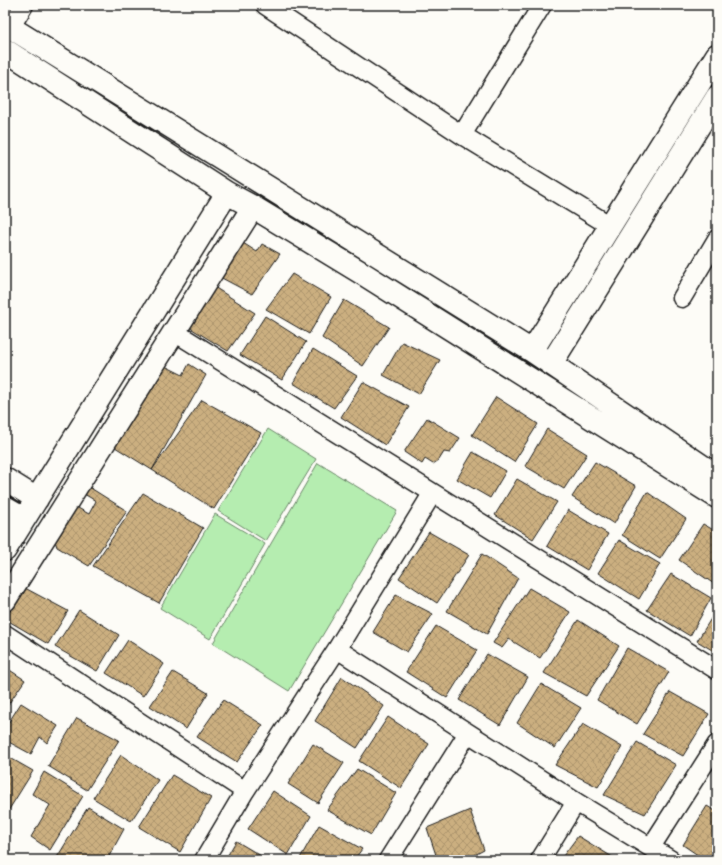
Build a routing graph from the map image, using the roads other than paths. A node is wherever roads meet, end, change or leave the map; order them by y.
1 (24, 5) edge
2 (265, 5) edge
3 (536, 7) edge
4 (8, 26) edge
5 (5, 50) edge
6 (717, 55) edge
7 (717, 97) edge
8 (462, 135) junction
9 (227, 193) junction
10 (253, 207) junction
11 (609, 225) junction
12 (717, 239) edge
13 (377, 256) junction
14 (365, 275) junction
15 (682, 298) dead end
16 (173, 331) junction
17 (532, 351) junction
18 (551, 364) junction
19 (5, 479) edge
20 (716, 489) edge
21 (432, 494) junction
22 (36, 499) junction
23 (5, 508) edge
24 (24, 519) junction
25 (5, 550) edge
26 (5, 600) edge
27 (5, 634) edge
28 (337, 649) junction
29 (717, 670) edge
30 (468, 733) junction
31 (717, 744) edge
32 (245, 791) junction
33 (576, 802) junction
34 (651, 847) junction
35 (204, 860) edge
36 (388, 860) edge
37 (540, 860) edge
38 (671, 860) edge

1 - 4 street
2 - 8 street
3 - 8 street
4 - 13 street
5 - 9 street
6 - 11 street
7 - 18 street
8 - 11 street
9 - 10 street
9 - 22 street
10 - 14 street
10 - 16 street
11 - 17 street
12 - 15 street
13 - 14 street
13 - 17 street
14 - 20 street
16 - 21 street
16 - 26 street
17 - 18 street
18 - 20 street
19 - 22 street
21 - 28 street
21 - 29 street
22 - 24 street
23 - 24 street
24 - 25 street
27 - 32 street
28 - 30 street
28 - 32 street
30 - 33 street
30 - 36 street
31 - 34 street
32 - 35 street
33 - 34 street
33 - 37 street
34 - 38 street

